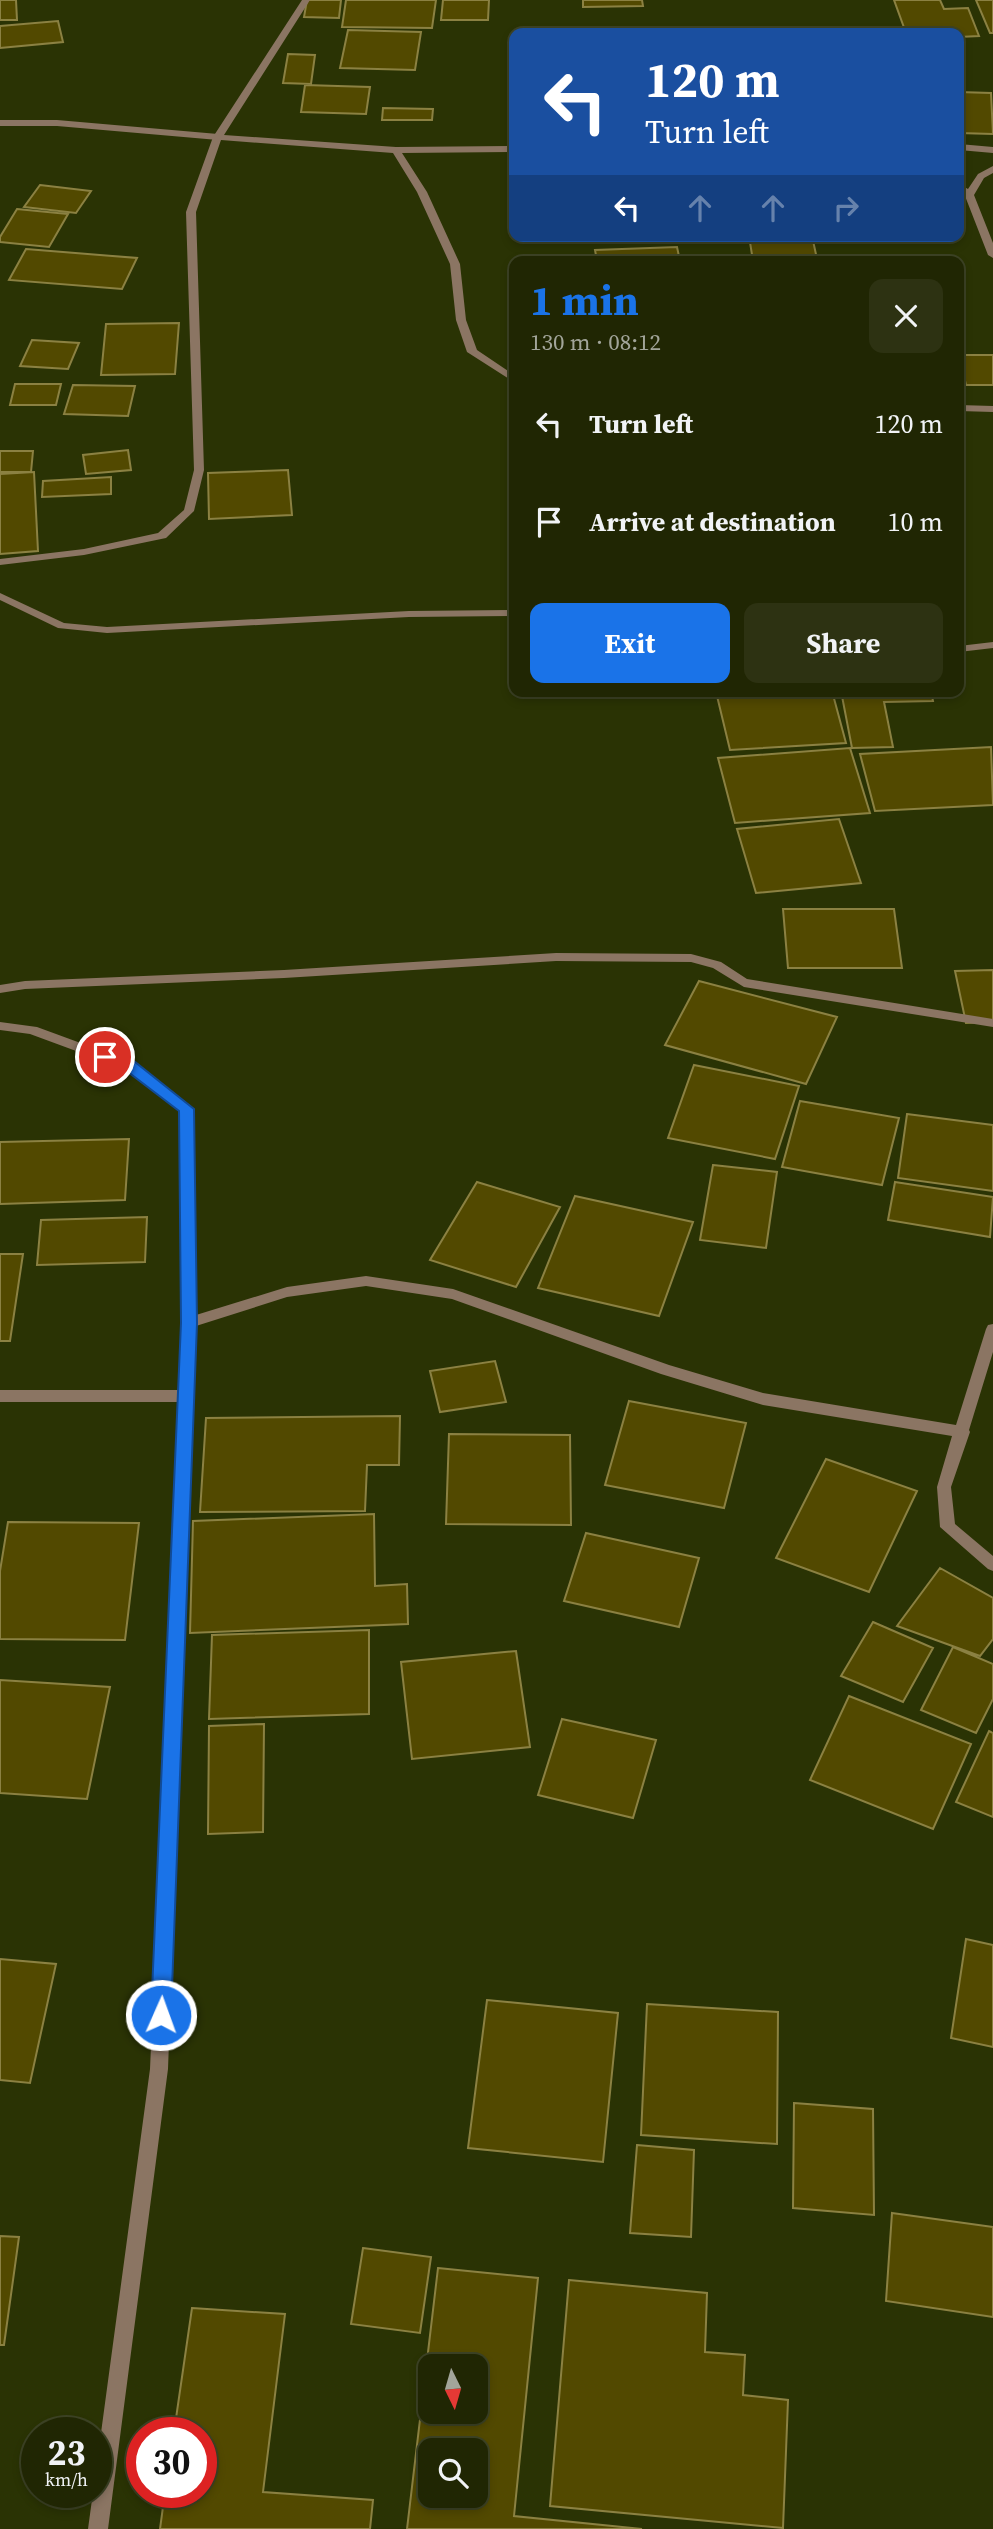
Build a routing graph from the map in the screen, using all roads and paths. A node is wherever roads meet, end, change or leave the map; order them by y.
1 (306, 0) edge
2 (0, 123) edge
3 (218, 137) junction
4 (964, 147) edge
5 (509, 149) edge
6 (396, 150) junction
7 (993, 150) edge
8 (993, 169) edge
9 (964, 191) edge
10 (969, 195) junction
11 (993, 255) edge
12 (509, 376) edge
13 (964, 408) edge
14 (993, 409) edge
15 (0, 562) edge
16 (0, 596) edge
17 (509, 613) edge
18 (993, 645) edge
19 (964, 648) edge
20 (0, 989) edge
21 (993, 1023) edge
22 (0, 1026) edge
23 (189, 1323) junction
24 (993, 1329) edge
25 (0, 1396) edge
26 (186, 1396) junction
27 (963, 1432) junction
28 (993, 1565) edge
29 (98, 2529) edge

1 - 3 street
2 - 3 street
3 - 6 street
3 - 15 street
4 - 7 street
5 - 6 street
6 - 12 street
8 - 10 street
9 - 10 street
10 - 11 street
13 - 14 street
16 - 17 street
18 - 19 street
20 - 21 street
22 - 23 street
23 - 26 street
23 - 27 street
24 - 27 street
25 - 26 street
26 - 29 street
27 - 28 street

